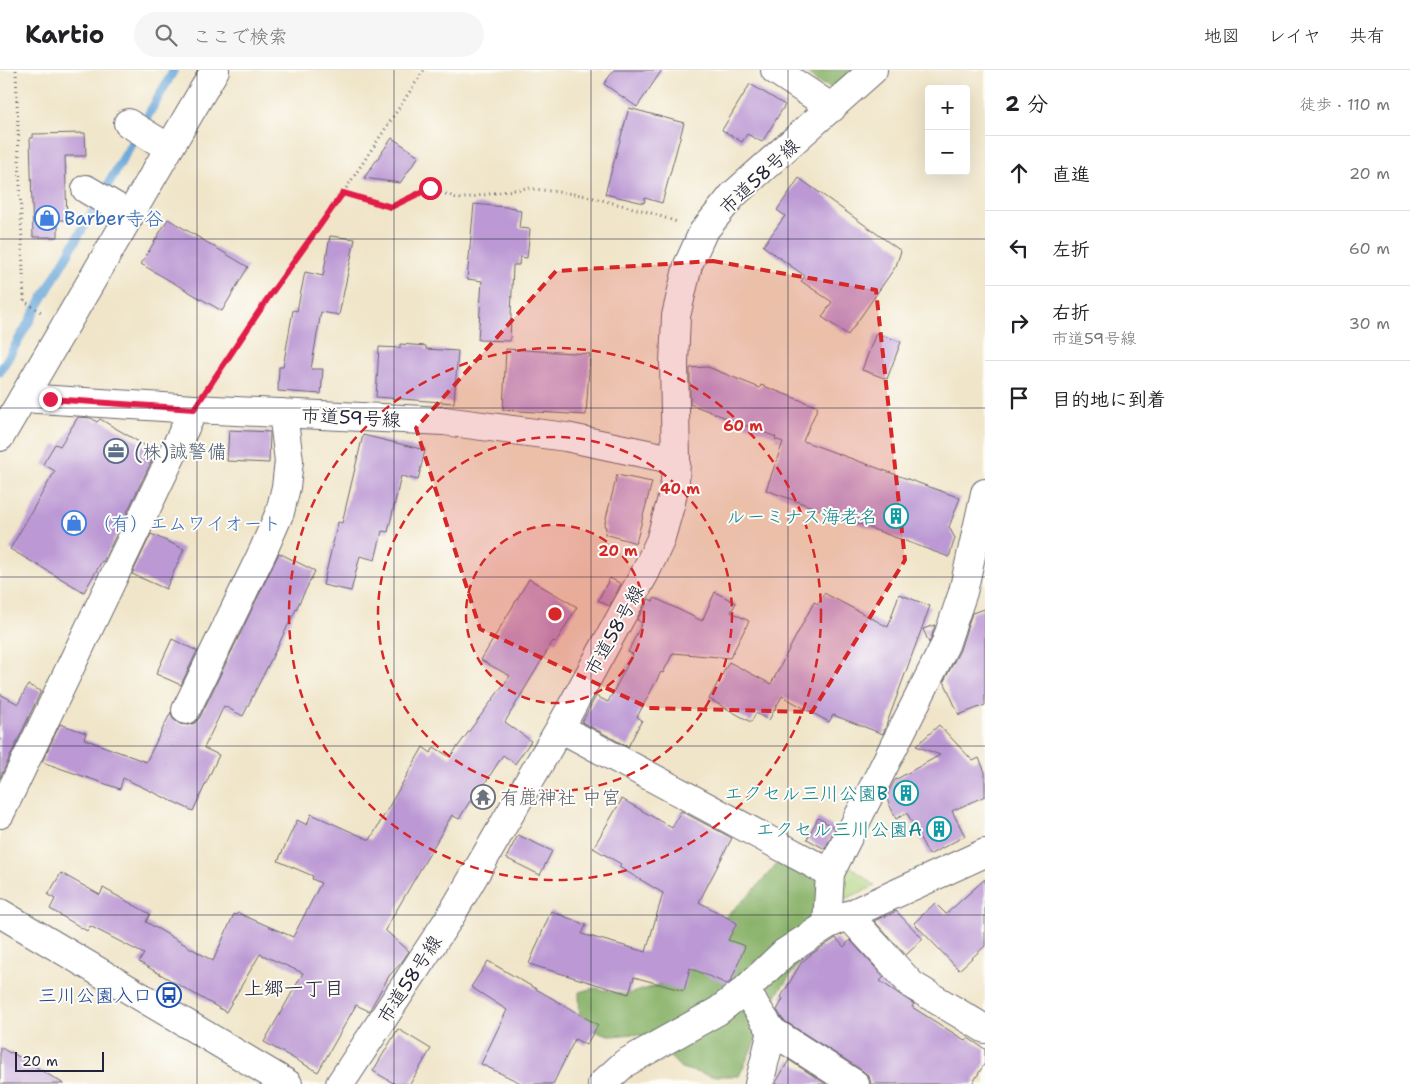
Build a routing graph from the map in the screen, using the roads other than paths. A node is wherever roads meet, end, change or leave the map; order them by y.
1 (215, 70) edge
2 (775, 70) edge
3 (873, 70) edge
4 (832, 108) junction
5 (23, 398) junction
6 (194, 409) junction
7 (283, 413) junction
8 (0, 437) edge
9 (676, 460) junction
10 (985, 493) edge
11 (186, 710) dead end
12 (560, 728) junction
13 (0, 814) edge
14 (985, 853) edge
15 (830, 873) junction
16 (0, 913) edge
17 (838, 920) junction
18 (745, 990) junction
19 (985, 1029) edge
20 (772, 1031) junction
21 (288, 1084) edge
22 (340, 1084) edge
23 (602, 1084) edge
24 (759, 1084) edge
25 (855, 1084) edge

1 - 5 street
2 - 4 street
3 - 4 street, 市道58号線
4 - 9 street, 市道58号線
5 - 6 street, 市道59号線
5 - 8 street
6 - 7 street, 市道59号線
6 - 13 street
7 - 9 street, 市道59号線
7 - 11 street
9 - 12 street, 市道58号線
10 - 15 street
12 - 15 street
12 - 22 street, 市道58号線
14 - 17 street
15 - 17 street
16 - 21 street
17 - 18 street
17 - 19 street
18 - 20 street
18 - 23 street
20 - 24 street
20 - 25 street

